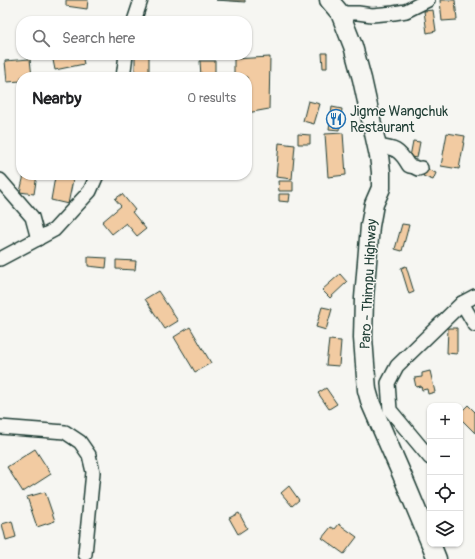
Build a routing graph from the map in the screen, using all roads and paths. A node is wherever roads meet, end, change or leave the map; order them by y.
1 (141, 0) edge
2 (428, 0) edge
3 (335, 7) edge
4 (136, 16) edge
5 (125, 60) edge
6 (124, 72) edge
7 (376, 146) junction
8 (421, 168) dead end
9 (0, 180) edge
10 (95, 180) edge
11 (38, 239) junction
12 (0, 259) edge
13 (475, 296) edge
14 (462, 304) junction
15 (475, 325) edge
16 (0, 427) edge
17 (427, 454) edge
18 (427, 532) edge
19 (433, 547) edge
20 (85, 554) dead end
21 (437, 559) edge

1 - 4 street
2 - 3 street
3 - 7 street, Paro - Thimpu Highway
5 - 6 street
7 - 8 street
7 - 18 street, Paro - Thimpu Highway
9 - 11 street
10 - 11 street
11 - 12 street
13 - 14 street
14 - 15 street
14 - 17 street
16 - 20 street
19 - 21 street, Paro - Thimpu Highway

